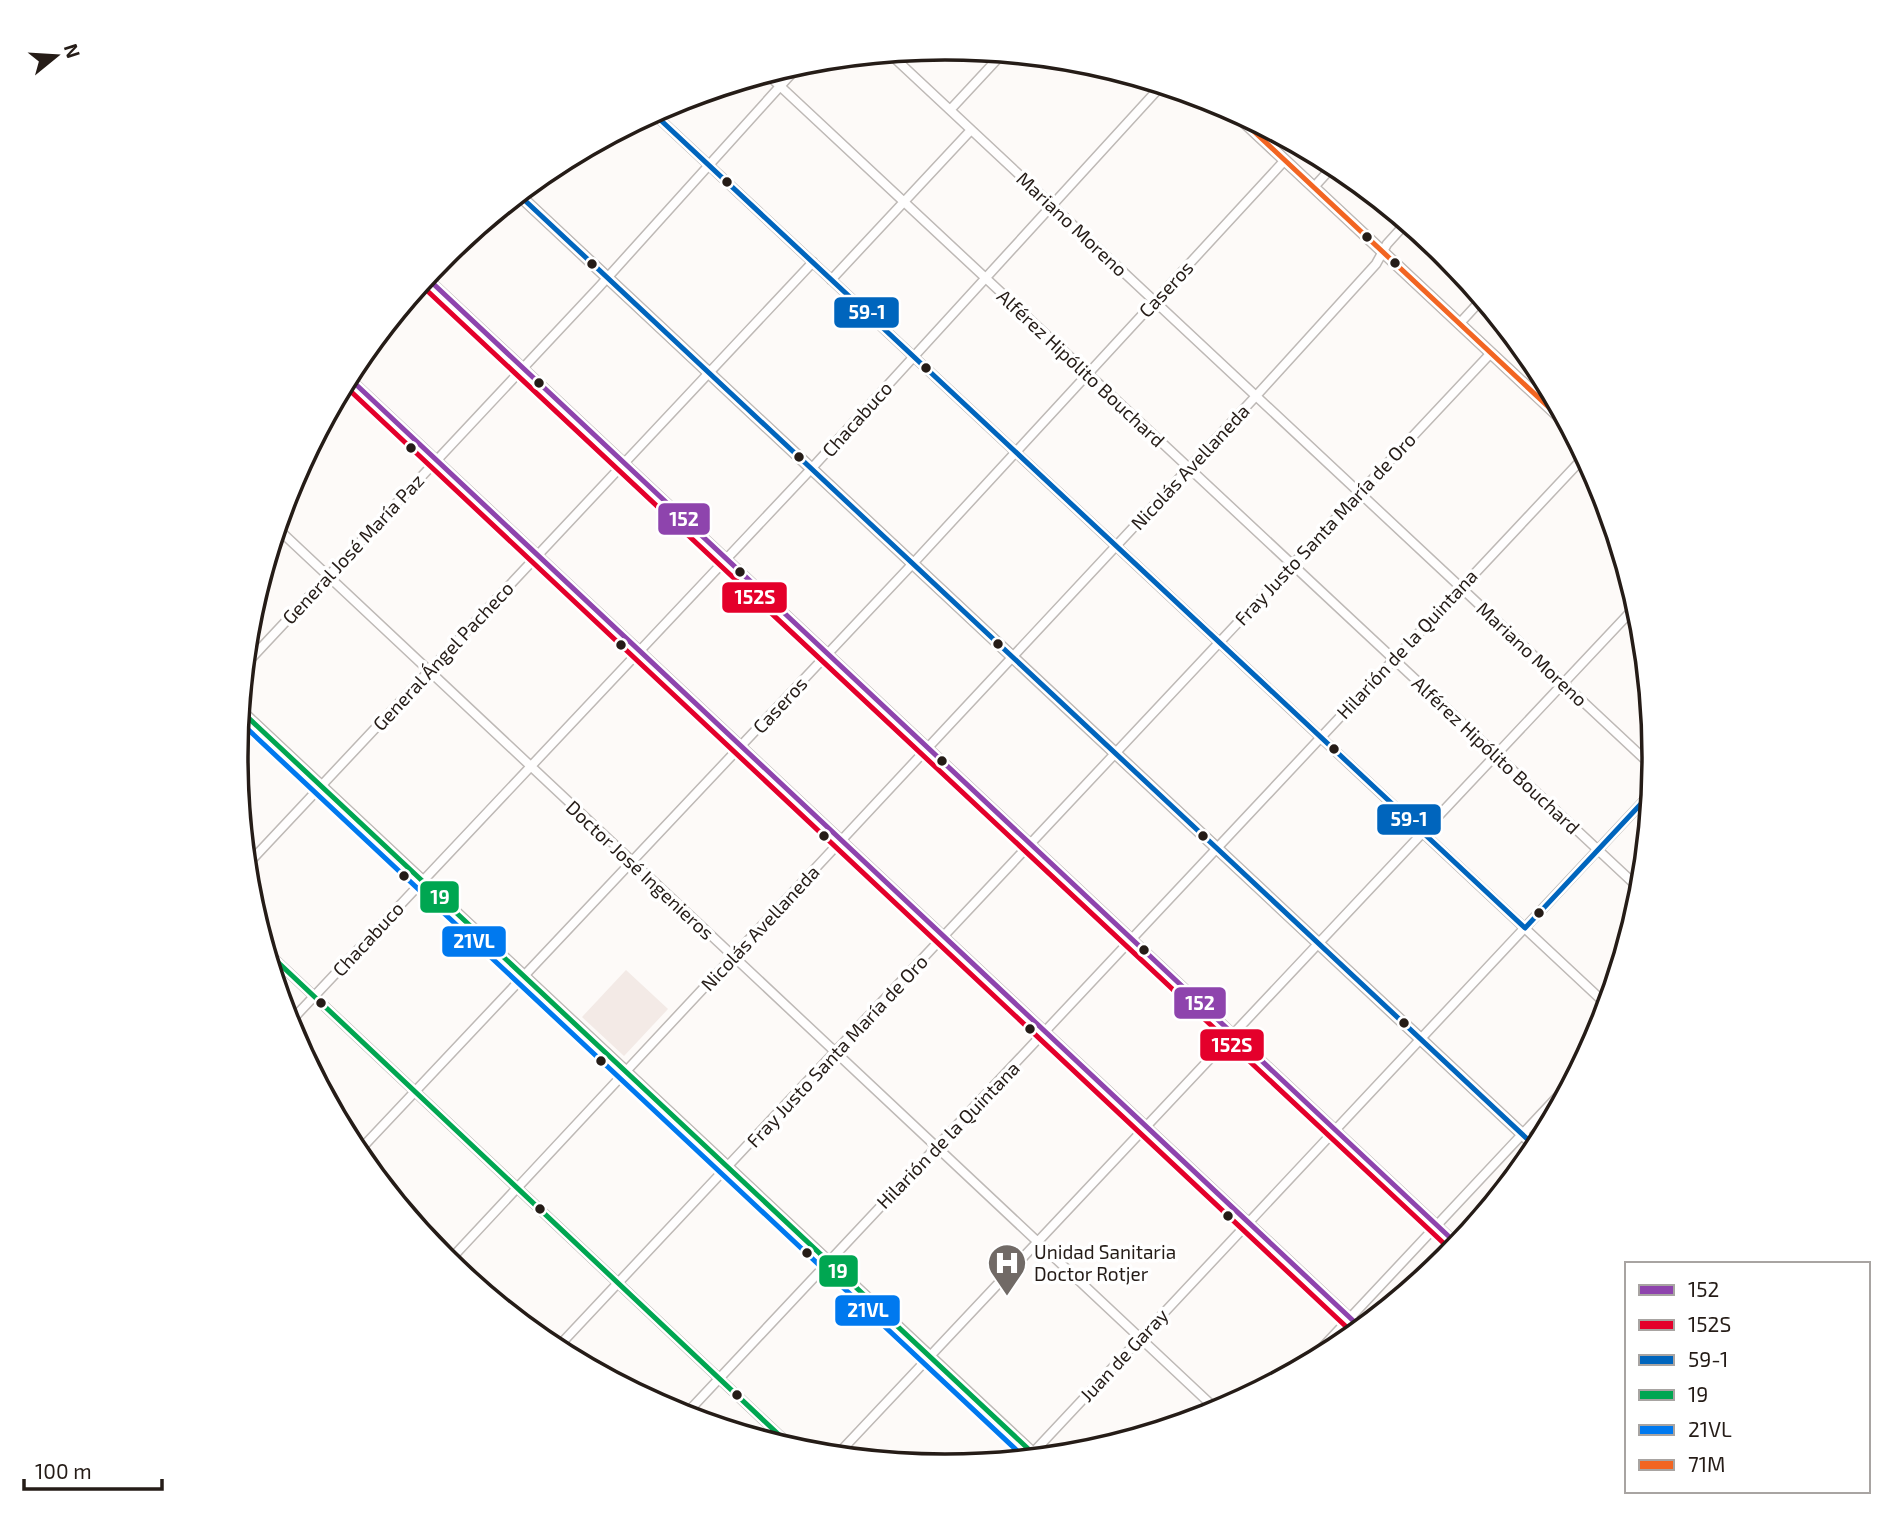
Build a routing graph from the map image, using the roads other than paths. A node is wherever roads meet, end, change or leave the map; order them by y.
1 (898, 61) edge
2 (995, 61) edge
3 (788, 78) edge
4 (774, 81) edge
5 (780, 86) junction
6 (1155, 92) edge
7 (950, 110) junction
8 (661, 121) edge
9 (971, 130) junction
10 (1266, 138) edge
11 (1285, 160) junction
12 (708, 164) junction
13 (1327, 173) edge
14 (1314, 187) junction
15 (525, 201) edge
16 (904, 202) junction
17 (1051, 204) junction
18 (1401, 229) edge
19 (1382, 252) junction
20 (813, 262) junction
21 (985, 277) junction
22 (607, 278) junction
23 (831, 279) junction
24 (433, 284) edge
25 (1155, 301) junction
26 (1477, 305) edge
27 (1460, 323) junction
28 (1491, 353) junction
29 (913, 356) junction
30 (523, 368) junction
31 (709, 373) junction
32 (1088, 374) junction
33 (356, 385) edge
34 (1256, 396) junction
35 (1549, 407) edge
36 (1016, 452) junction
37 (436, 461) junction
38 (624, 463) junction
39 (1578, 464) edge
40 (812, 468) junction
41 (1189, 468) junction
42 (1359, 493) junction
43 (284, 535) edge
44 (1117, 547) junction
45 (538, 556) junction
46 (726, 559) junction
47 (912, 563) junction
48 (1292, 564) junction
49 (328, 577) junction
50 (1460, 587) junction
51 (1628, 614) edge
52 (1219, 642) junction
53 (639, 651) junction
54 (256, 653) edge
55 (826, 656) junction
56 (1014, 659) junction
57 (1393, 659) junction
58 (428, 672) junction
59 (1563, 683) junction
60 (249, 718) edge
61 (1320, 736) junction
62 (741, 746) junction
63 (928, 747) junction
64 (1115, 755) junction
65 (1496, 755) junction
66 (1643, 758) edge
67 (529, 767) junction
68 (322, 786) junction
69 (1642, 803) edge
70 (1423, 832) junction
71 (842, 842) junction
72 (1029, 843) junction
73 (1216, 848) junction
74 (1597, 850) junction
75 (255, 857) edge
76 (632, 862) junction
77 (423, 880) junction
78 (1632, 882) edge
79 (1525, 928) junction
80 (945, 937) junction
81 (1129, 940) junction
82 (1317, 944) junction
83 (733, 957) junction
84 (280, 964) edge
85 (525, 976) junction
86 (314, 997) junction
87 (1600, 998) edge
88 (297, 1014) edge
89 (1045, 1033) junction
90 (1232, 1034) junction
91 (1420, 1039) junction
92 (835, 1054) junction
93 (626, 1071) junction
94 (414, 1091) junction
95 (1552, 1102) edge
96 (1144, 1128) junction
97 (1335, 1130) junction
98 (1522, 1133) junction
99 (1529, 1140) edge
100 (365, 1144) edge
101 (936, 1147) junction
102 (728, 1167) junction
103 (516, 1189) junction
104 (1248, 1222) junction
105 (1438, 1226) junction
106 (1450, 1238) edge
107 (1036, 1243) junction
108 (456, 1254) edge
109 (829, 1261) junction
110 (618, 1283) junction
111 (1350, 1318) junction
112 (1354, 1322) edge
113 (1140, 1338) junction
114 (1331, 1338) edge
115 (564, 1341) edge
116 (930, 1356) junction
117 (720, 1378) junction
118 (1209, 1402) edge
119 (693, 1406) edge
120 (778, 1434) edge
121 (844, 1447) edge
122 (1040, 1449) edge
123 (1027, 1450) edge

1 - 7 street, Mariano Moreno
2 - 7 street
3 - 5 street, General José María Paz
4 - 5 street, Alférez Hipólito Bouchard
5 - 12 street, General José María Paz
5 - 16 street, Alférez Hipólito Bouchard
6 - 17 street, Chacabuco
7 - 9 street, Mariano Moreno
8 - 12 street
9 - 16 street
9 - 17 street, Mariano Moreno
10 - 11 street
11 - 14 street
11 - 25 street, Caseros
12 - 20 street
12 - 22 street, General José María Paz
13 - 14 street
14 - 19 street
15 - 22 street
16 - 21 street, Alférez Hipólito Bouchard
16 - 23 street
17 - 21 street, Chacabuco
17 - 25 street, Mariano Moreno
18 - 19 street, Nicolás Avellaneda
19 - 27 street
19 - 34 street, Nicolás Avellaneda
20 - 23 street
20 - 31 street, General Ángel Pacheco
21 - 29 street, Chacabuco
21 - 32 street, Alférez Hipólito Bouchard
22 - 30 street, General José María Paz
22 - 31 street
23 - 29 street
24 - 30 street
25 - 32 street, Caseros
25 - 34 street, Mariano Moreno
26 - 27 street
27 - 28 street
28 - 35 street
28 - 42 street, Fray Justo Santa María de Oro
29 - 36 street
29 - 40 street, Chacabuco
30 - 37 street, General José María Paz
30 - 38 street
31 - 38 street, General Ángel Pacheco
31 - 40 street
32 - 36 street, Caseros
32 - 41 street, Alférez Hipólito Bouchard
33 - 37 street
34 - 41 street, Nicolás Avellaneda
34 - 42 street, Mariano Moreno
36 - 44 street
36 - 47 street, Caseros
37 - 45 street
37 - 49 street, General José María Paz
38 - 45 street, General Ángel Pacheco
38 - 46 street
39 - 50 street, Hilarión de la Quintana
40 - 46 street, Chacabuco
40 - 47 street
41 - 44 street, Nicolás Avellaneda
41 - 48 street, Alférez Hipólito Bouchard
42 - 48 street, Fray Justo Santa María de Oro
42 - 50 street, Mariano Moreno
43 - 49 street, Doctor José Ingenieros
44 - 52 street
44 - 56 street, Nicolás Avellaneda
45 - 53 street
45 - 58 street, General Ángel Pacheco
46 - 53 street, Chacabuco
46 - 55 street
47 - 55 street, Caseros
47 - 56 street
48 - 52 street, Fray Justo Santa María de Oro
48 - 57 street, Alférez Hipólito Bouchard
49 - 54 street, General José María Paz
49 - 58 street, Doctor José Ingenieros
50 - 57 street, Hilarión de la Quintana
50 - 59 street, Mariano Moreno
51 - 59 street
52 - 61 street
52 - 64 street, Fray Justo Santa María de Oro
53 - 62 street
53 - 67 street, Chacabuco
55 - 62 street, Caseros
55 - 63 street
56 - 63 street, Nicolás Avellaneda
56 - 64 street
57 - 61 street, Hilarión de la Quintana
57 - 65 street, Alférez Hipólito Bouchard
58 - 67 street, Doctor José Ingenieros
58 - 68 street, General Ángel Pacheco
59 - 65 street
59 - 66 street, Mariano Moreno
60 - 68 street
61 - 70 street
61 - 73 street, Hilarión de la Quintana
62 - 71 street
62 - 76 street, Caseros
63 - 71 street, Nicolás Avellaneda
63 - 72 street
64 - 72 street, Fray Justo Santa María de Oro
64 - 73 street
65 - 70 street
65 - 74 street, Alférez Hipólito Bouchard
67 - 76 street, Doctor José Ingenieros
67 - 77 street, Chacabuco
68 - 75 street, General Ángel Pacheco
68 - 77 street
69 - 74 street, Juan de Garay
70 - 79 street
70 - 82 street
71 - 80 street
71 - 83 street, Nicolás Avellaneda
72 - 80 street, Fray Justo Santa María de Oro
72 - 81 street
73 - 81 street, Hilarión de la Quintana
73 - 82 street
74 - 78 street, Alférez Hipólito Bouchard
74 - 79 street, Juan de Garay
76 - 83 street, Doctor José Ingenieros
76 - 85 street, Caseros
77 - 85 street
77 - 86 street, Chacabuco
79 - 87 street
79 - 91 street, Juan de Garay
80 - 89 street
80 - 92 street, Fray Justo Santa María de Oro
81 - 89 street, Hilarión de la Quintana
81 - 90 street
82 - 90 street
82 - 91 street
83 - 92 street, Doctor José Ingenieros
83 - 93 street, Nicolás Avellaneda
84 - 86 street
85 - 93 street
85 - 94 street, Caseros
86 - 88 street, Chacabuco
86 - 94 street
89 - 96 street
89 - 101 street, Hilarión de la Quintana
90 - 96 street
90 - 97 street
91 - 97 street, Juan de Garay
91 - 98 street
92 - 101 street, Doctor José Ingenieros
92 - 102 street, Fray Justo Santa María de Oro
93 - 102 street
93 - 103 street, Nicolás Avellaneda
94 - 100 street, Caseros
94 - 103 street
95 - 98 street
96 - 104 street
96 - 107 street
97 - 104 street, Juan de Garay
97 - 105 street
98 - 99 street
98 - 105 street
101 - 107 street, Doctor José Ingenieros
101 - 109 street, Hilarión de la Quintana
102 - 109 street
102 - 110 street, Fray Justo Santa María de Oro
103 - 108 street, Nicolás Avellaneda
103 - 110 street
104 - 111 street
104 - 113 street, Juan de Garay
105 - 106 street
105 - 111 street
107 - 113 street, Doctor José Ingenieros
107 - 116 street
109 - 116 street
109 - 117 street, Hilarión de la Quintana
110 - 115 street, Fray Justo Santa María de Oro
110 - 117 street
111 - 112 street
111 - 114 street
113 - 118 street, Doctor José Ingenieros
113 - 122 street, Juan de Garay
116 - 121 street
116 - 123 street
117 - 119 street, Hilarión de la Quintana
117 - 120 street

